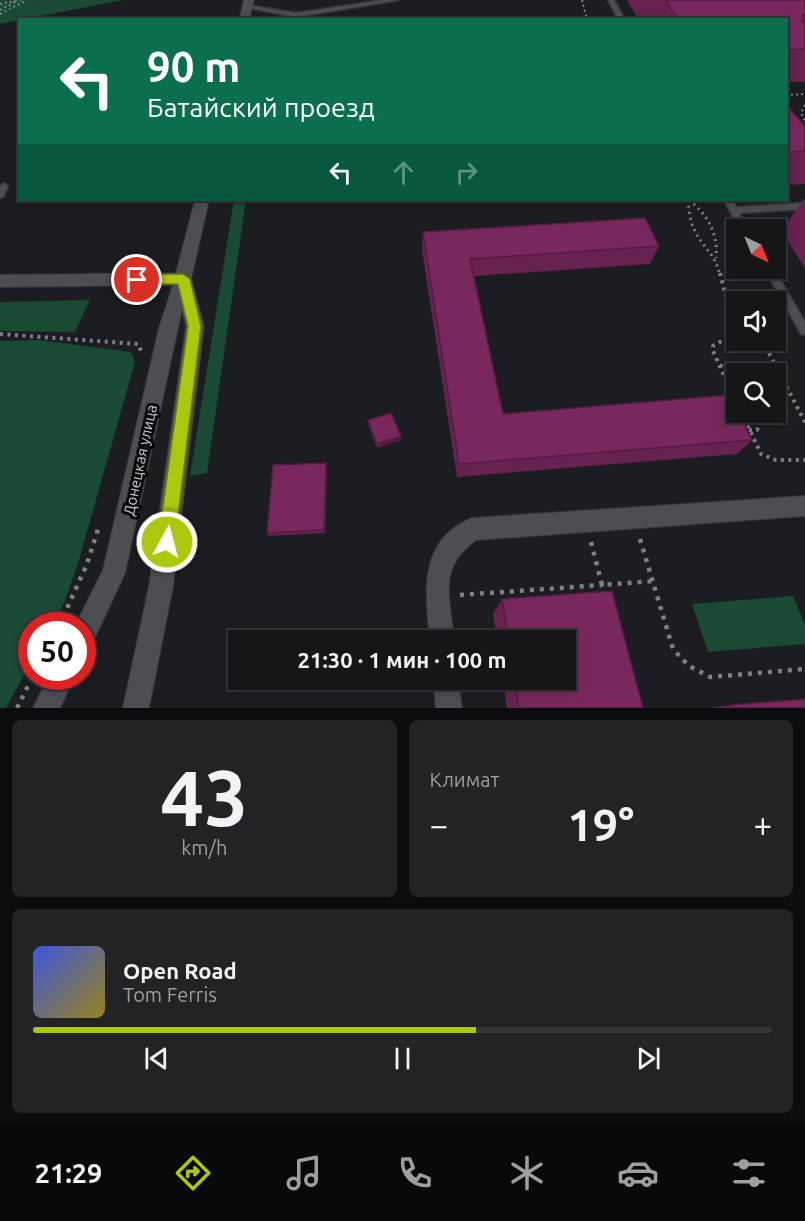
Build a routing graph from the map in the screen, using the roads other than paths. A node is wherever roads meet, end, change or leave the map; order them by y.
1 (396, 0) edge
2 (611, 0) edge
3 (248, 3) edge
4 (244, 18) edge
5 (621, 18) edge
6 (202, 201) edge
7 (729, 201) edge
8 (805, 206) edge
9 (734, 210) junction
10 (739, 219) edge
11 (183, 279) junction
12 (774, 279) edge
13 (0, 281) edge
14 (805, 331) edge
15 (805, 507) edge
16 (94, 612) edge
17 (441, 630) edge
18 (56, 690) edge
19 (447, 690) edge
20 (46, 708) edge
21 (136, 708) edge
22 (449, 708) edge

1 - 3 lane
2 - 5 lane
3 - 4 main road
6 - 11 main road, Донецкая улица
7 - 9 lane
8 - 9 lane
9 - 10 lane
11 - 13 main road
11 - 16 main road, Донецкая улица
11 - 21 main road, Донецкая улица
12 - 14 lane
15 - 17 main road
18 - 20 main road
19 - 22 main road

